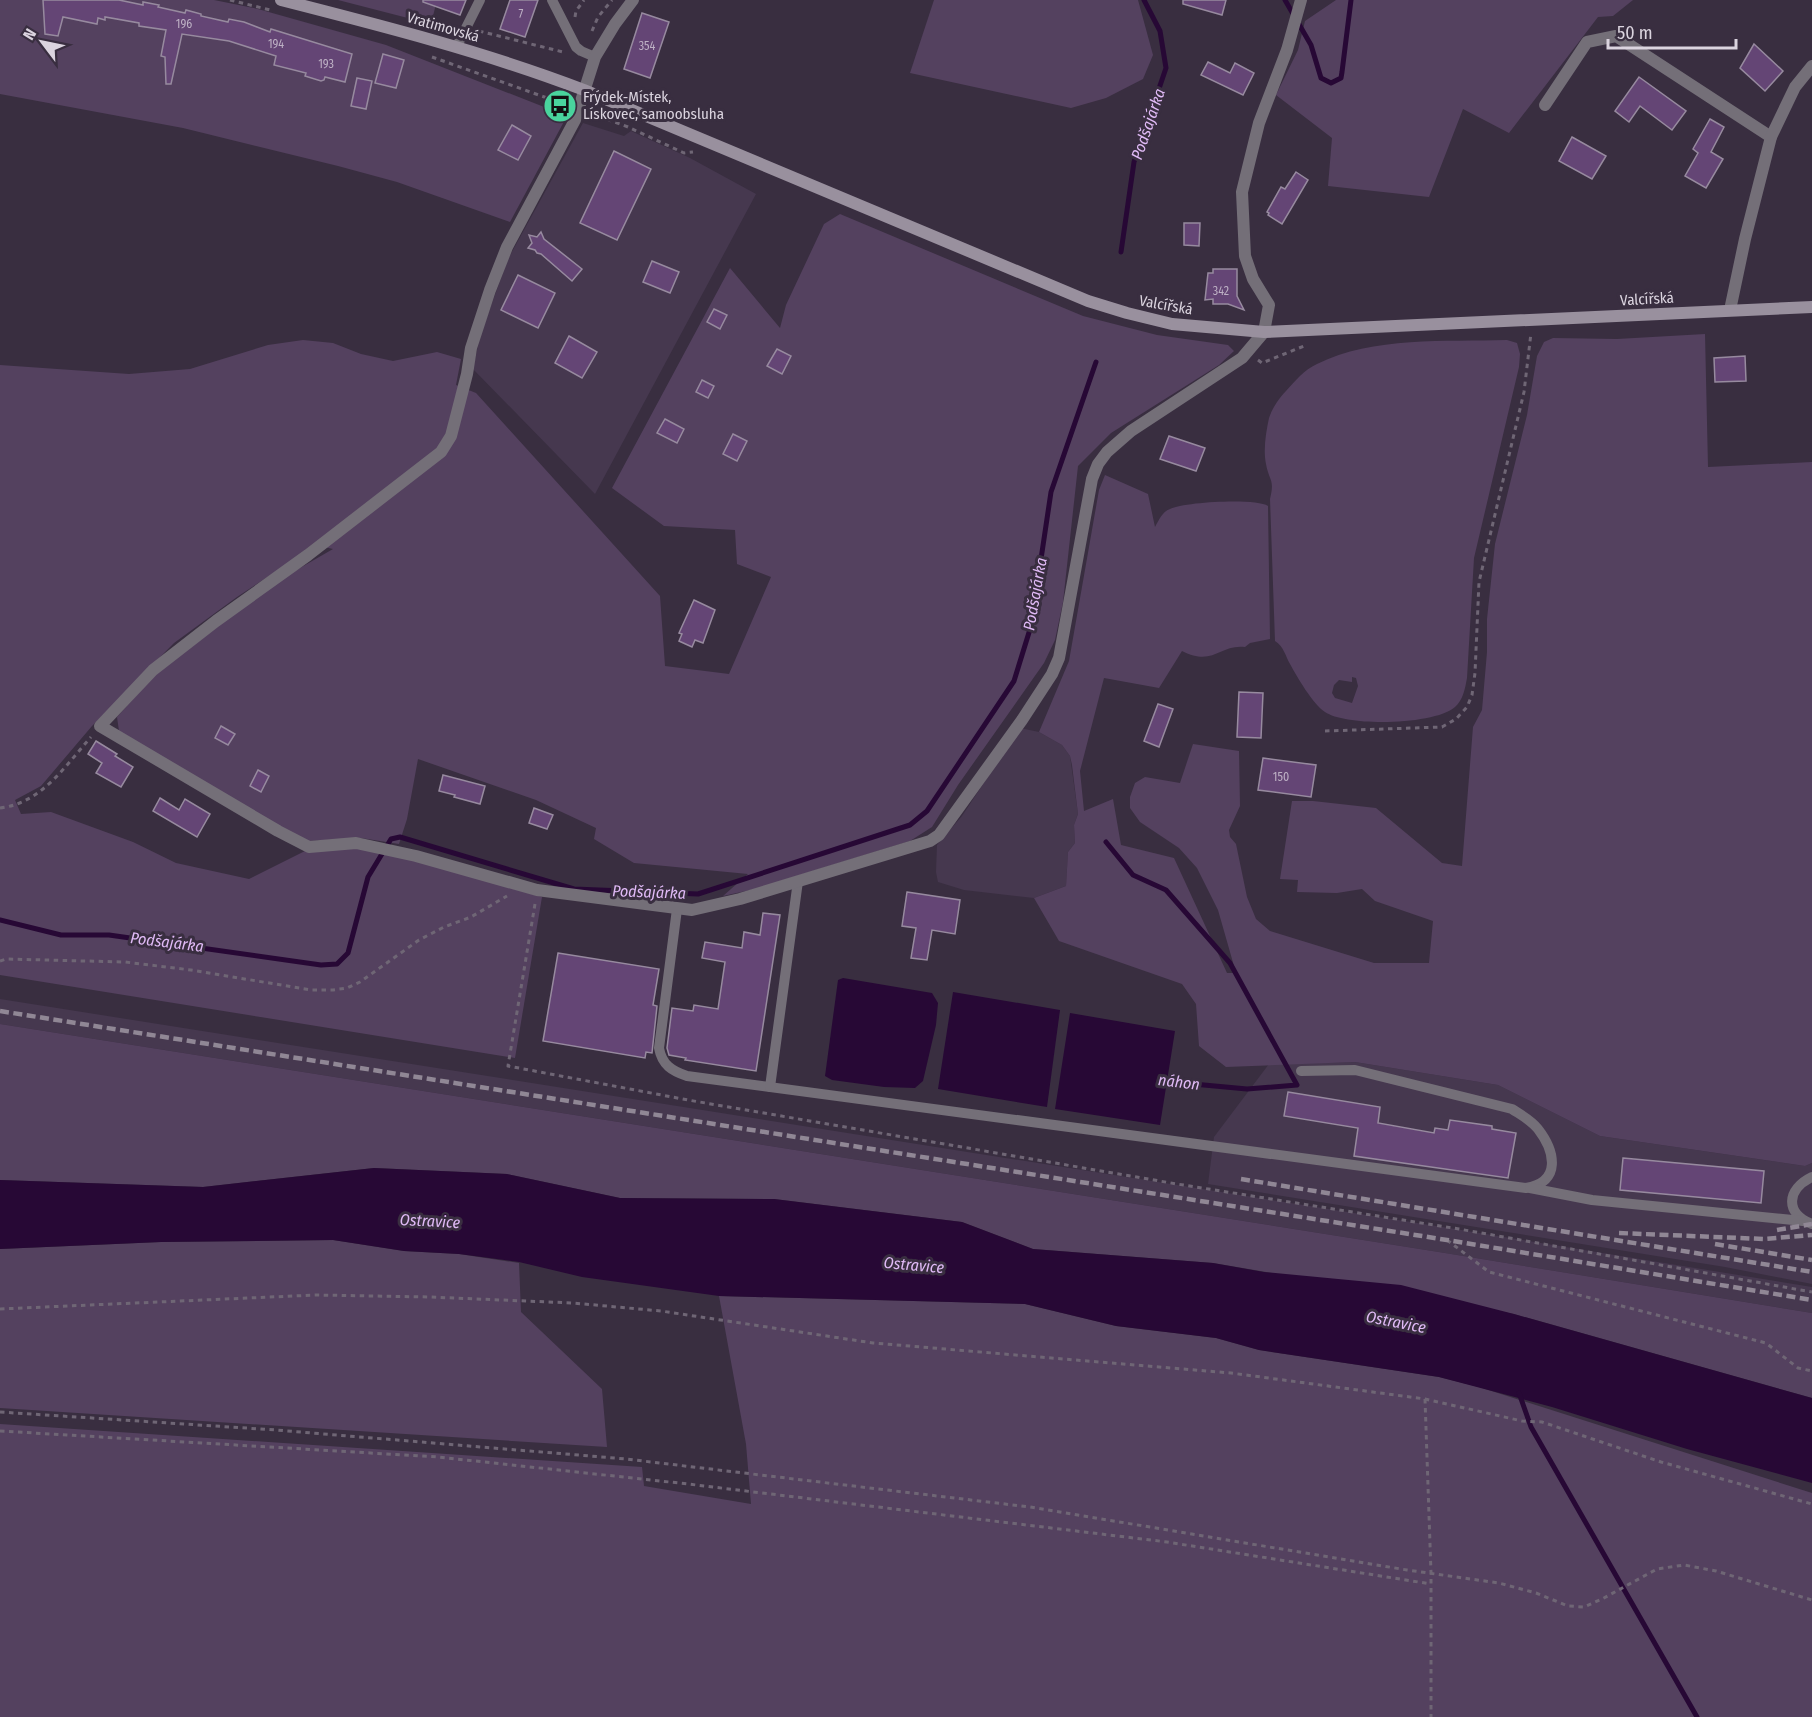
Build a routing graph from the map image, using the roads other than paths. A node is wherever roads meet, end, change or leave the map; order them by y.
1 (281, 0) edge
2 (480, 0) edge
3 (552, 0) edge
4 (633, 0) edge
5 (1301, 4) edge
6 (457, 46) junction
7 (596, 57) junction
8 (1812, 66) edge
9 (560, 81) joint
10 (584, 90) junction
11 (1545, 105) dead end
12 (1771, 137) junction
13 (1812, 308) edge
14 (1730, 310) junction
15 (1264, 333) junction
16 (798, 881) junction
17 (677, 909) junction
18 (1301, 1071) dead end
19 (770, 1087) junction
20 (1812, 1177) edge
21 (1526, 1188) junction
22 (1808, 1223) edge

1 - 6 main road, Vratimovská
2 - 6 lane
3 - 7 lane
4 - 7 street
5 - 15 street
6 - 9 main road, Vratimovská
7 - 10 street
8 - 12 street
9 - 10 main road, Valcířská
10 - 15 main road, Valcířská
10 - 17 street
11 - 12 street
12 - 14 street
13 - 14 main road, Valcířská
14 - 15 main road, Valcířská
15 - 16 street
16 - 17 street
16 - 19 lane
17 - 19 lane
18 - 21 lane
19 - 21 lane
20 - 22 lane
21 - 22 lane

